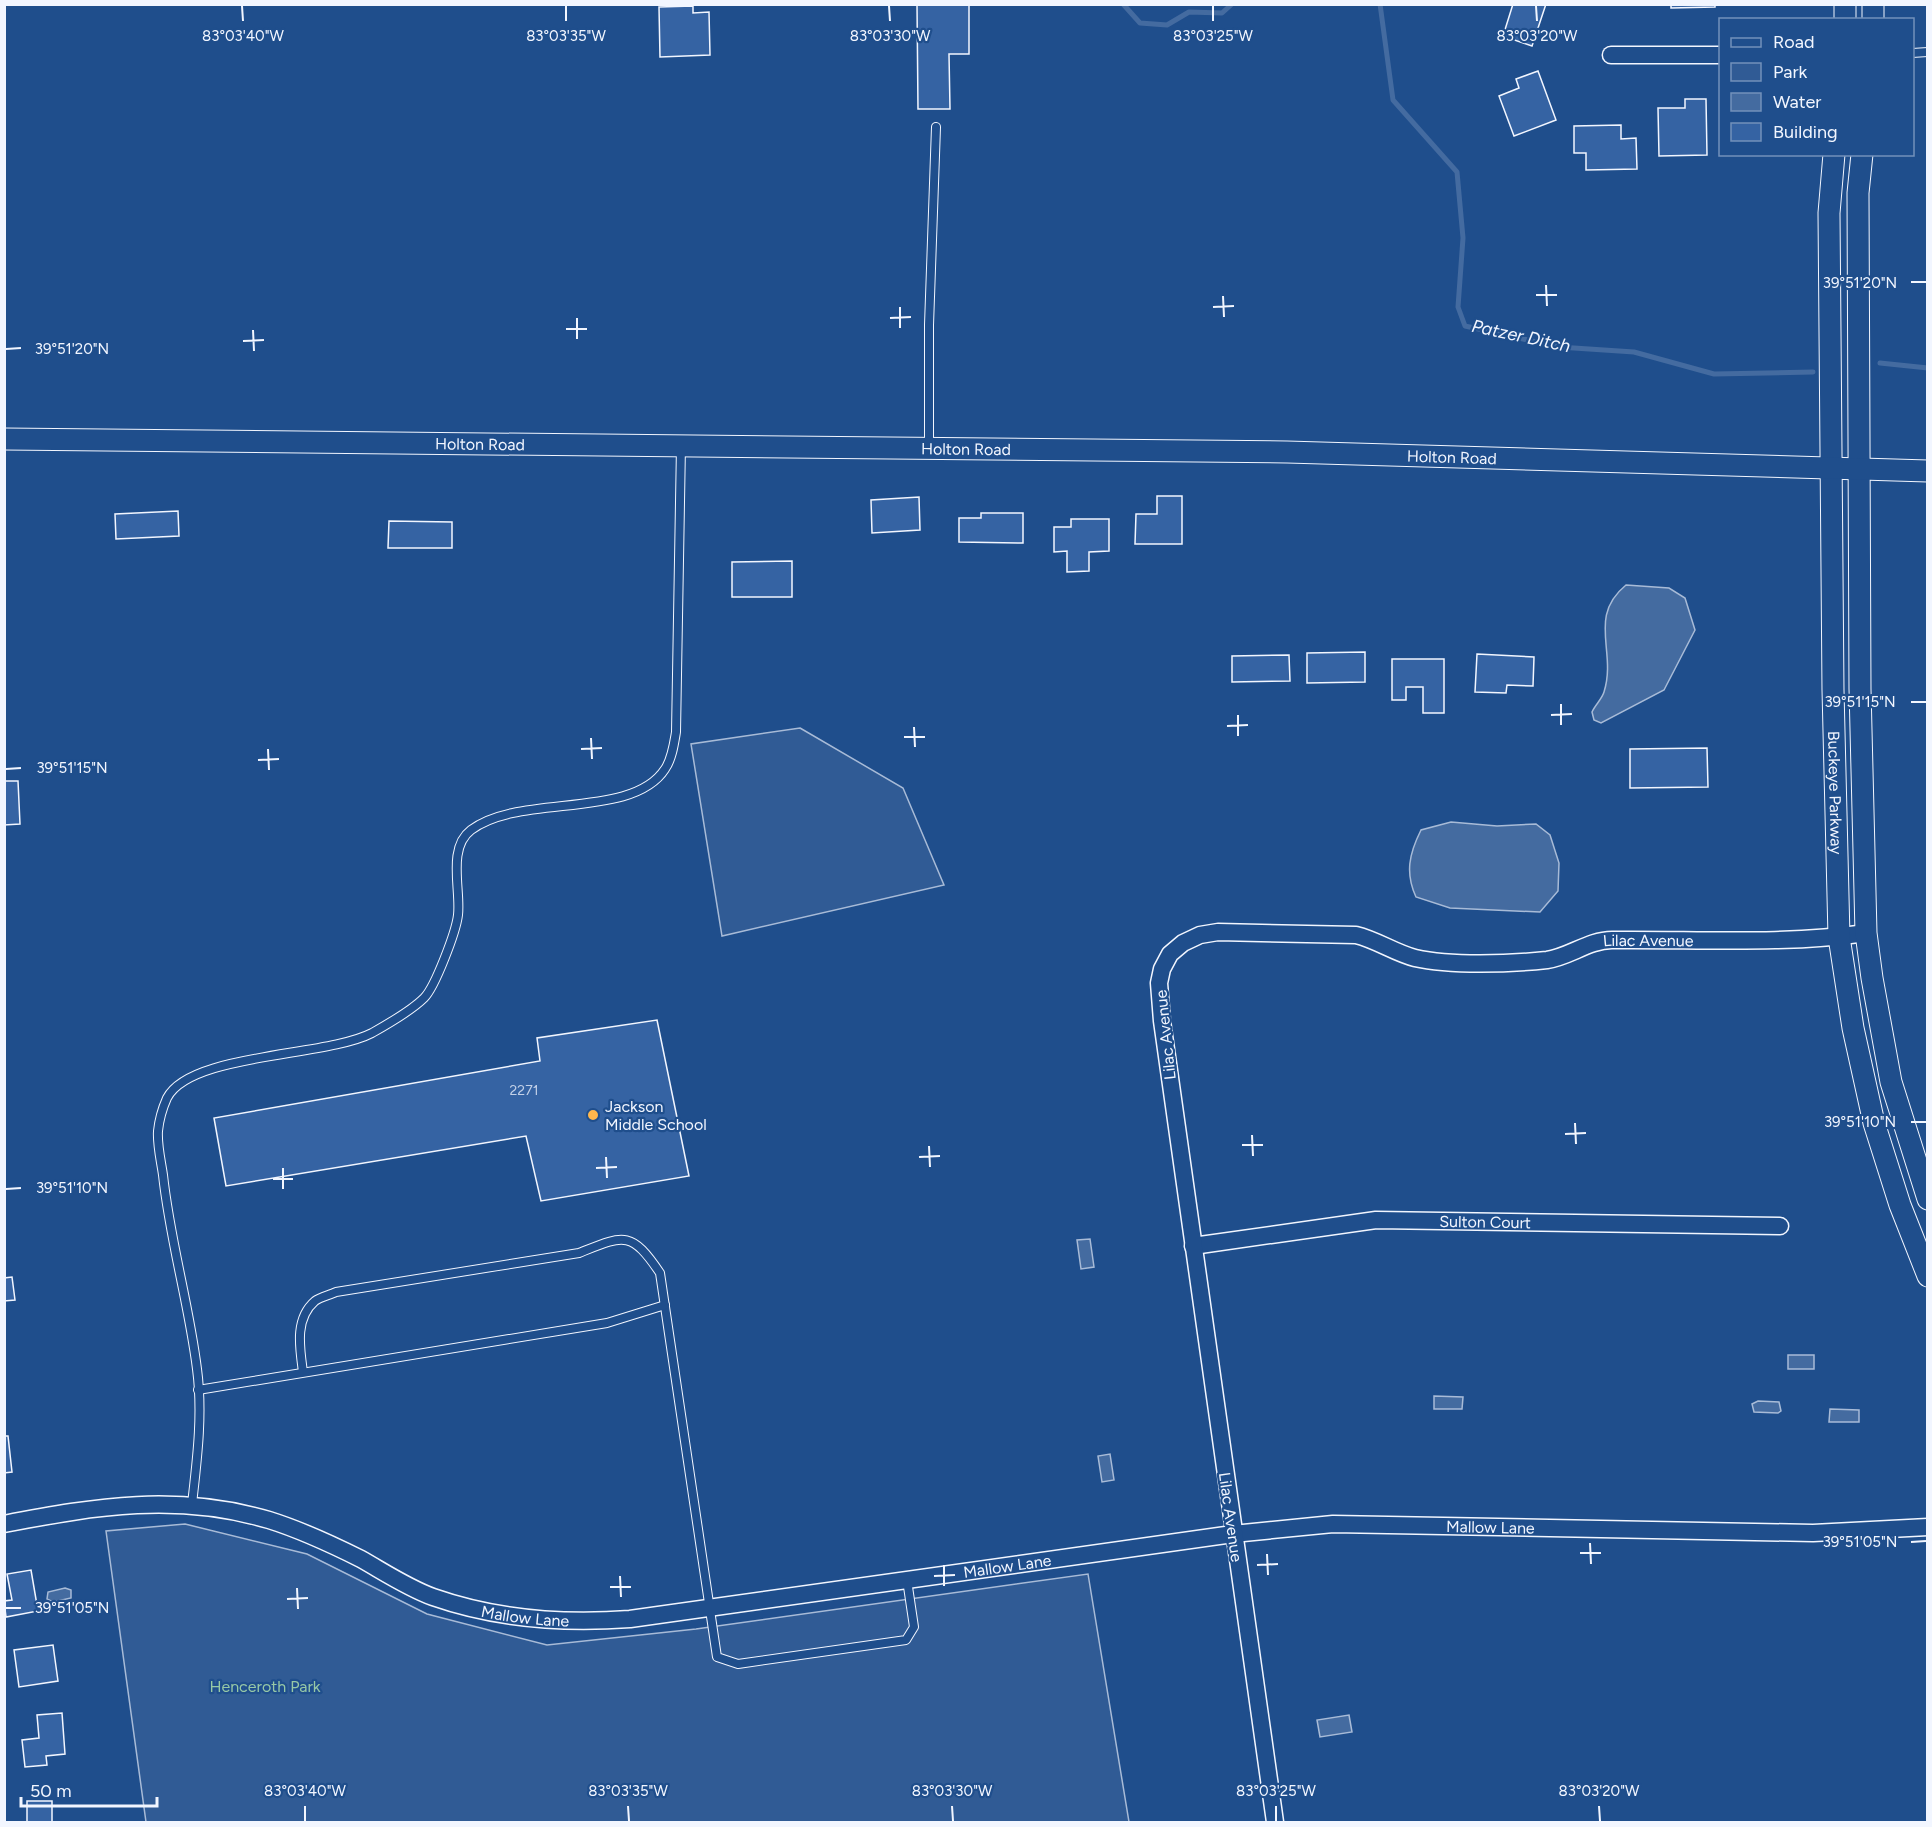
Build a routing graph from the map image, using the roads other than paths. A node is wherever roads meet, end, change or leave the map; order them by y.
1 (1719, 54) edge
2 (1611, 56) dead end
3 (936, 127) dead end
4 (1834, 156) edge
5 (1862, 156) edge
6 (4, 439) edge
7 (681, 445) junction
8 (929, 448) junction
9 (1831, 468) junction
10 (1860, 469) junction
11 (1928, 471) edge
12 (1866, 933) junction
13 (1839, 937) junction
14 (1928, 1199) edge
15 (1780, 1226) dead end
16 (1193, 1246) junction
17 (1928, 1276) edge
18 (665, 1305) junction
19 (303, 1372) junction
20 (198, 1390) junction
21 (192, 1504) junction
22 (4, 1524) edge
23 (1928, 1527) edge
24 (1233, 1534) junction
25 (908, 1580) junction
26 (710, 1608) junction
27 (1275, 1822) edge

1 - 2 street
3 - 8 lane
4 - 9 street, Buckeye Parkway
5 - 10 street, Buckeye Parkway
6 - 7 street, Holton Road
7 - 8 street, Holton Road
7 - 20 lane
8 - 9 street, Holton Road
9 - 10 street, Holton Road
9 - 13 street, Buckeye Parkway
10 - 11 street, Holton Road
10 - 12 street, Buckeye Parkway
12 - 13 street, Lilac Avenue
12 - 14 street, Buckeye Parkway
13 - 16 street, Lilac Avenue
13 - 17 street, Buckeye Parkway
15 - 16 street, Sulton Court
16 - 24 street, Lilac Avenue
18 - 19 lane
18 - 19 lane
18 - 26 lane
19 - 20 lane
20 - 21 lane
21 - 22 street, Mallow Lane
21 - 26 street, Mallow Lane
23 - 24 street, Mallow Lane
24 - 25 street, Mallow Lane
24 - 27 street, Lilac Avenue
25 - 26 street, Mallow Lane
25 - 26 lane

